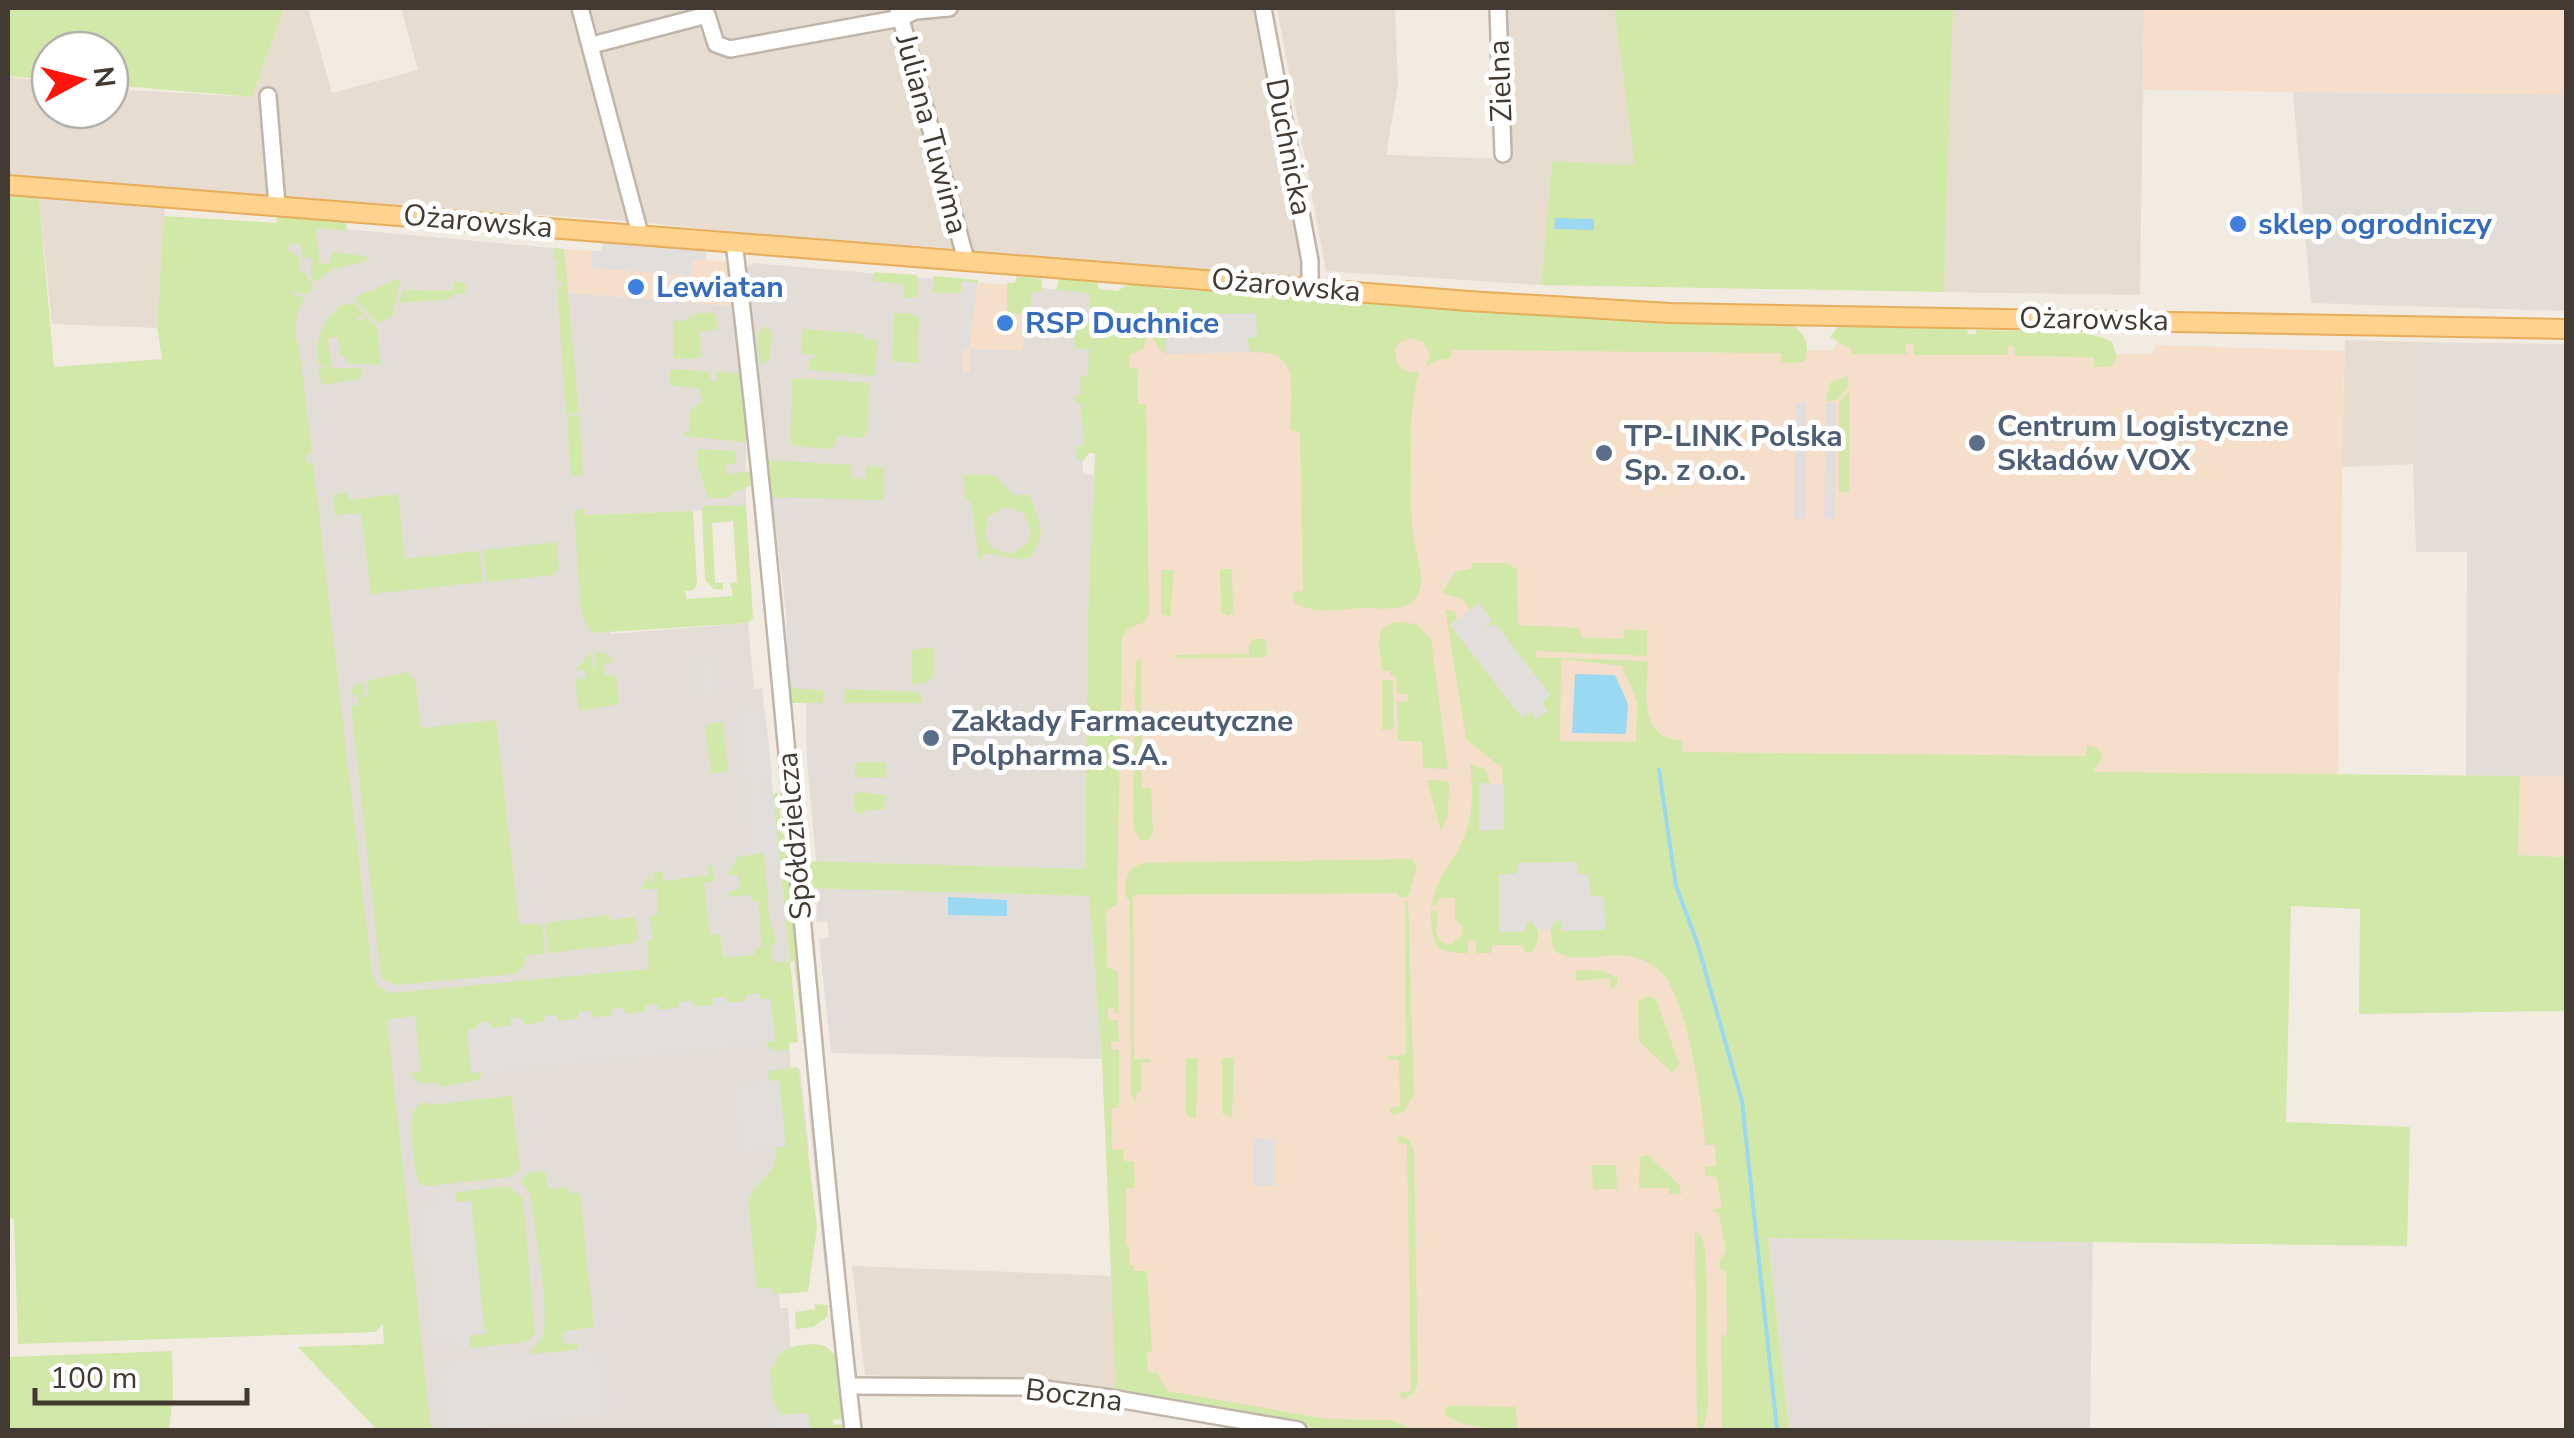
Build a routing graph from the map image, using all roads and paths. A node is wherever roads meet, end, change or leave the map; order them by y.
1 (580, 8) edge
2 (948, 8) edge
3 (1263, 8) edge
4 (1498, 8) edge
5 (706, 11) edge
6 (899, 13) edge
7 (592, 46) junction
8 (268, 96) dead end
9 (1502, 154) dead end
10 (8, 185) edge
11 (277, 205) junction
12 (640, 234) junction
13 (734, 242) junction
14 (966, 260) junction
15 (1310, 287) junction
16 (2566, 329) edge
17 (848, 1386) junction
18 (854, 1430) edge
19 (1298, 1430) edge

1 - 7 street
2 - 6 street
3 - 15 street, Duchnicka
4 - 9 street, Zielna
5 - 6 street
5 - 7 street
6 - 14 street, Juliana Tuwima
7 - 12 street
8 - 11 street
10 - 11 main road, Ożarowska
11 - 12 main road, Ożarowska
12 - 13 main road, Ożarowska
13 - 14 main road, Ożarowska
13 - 17 street, Spółdzielcza
14 - 15 main road, Ożarowska
15 - 16 main road, Ożarowska
17 - 18 street, Spółdzielcza
17 - 19 street, Boczna

